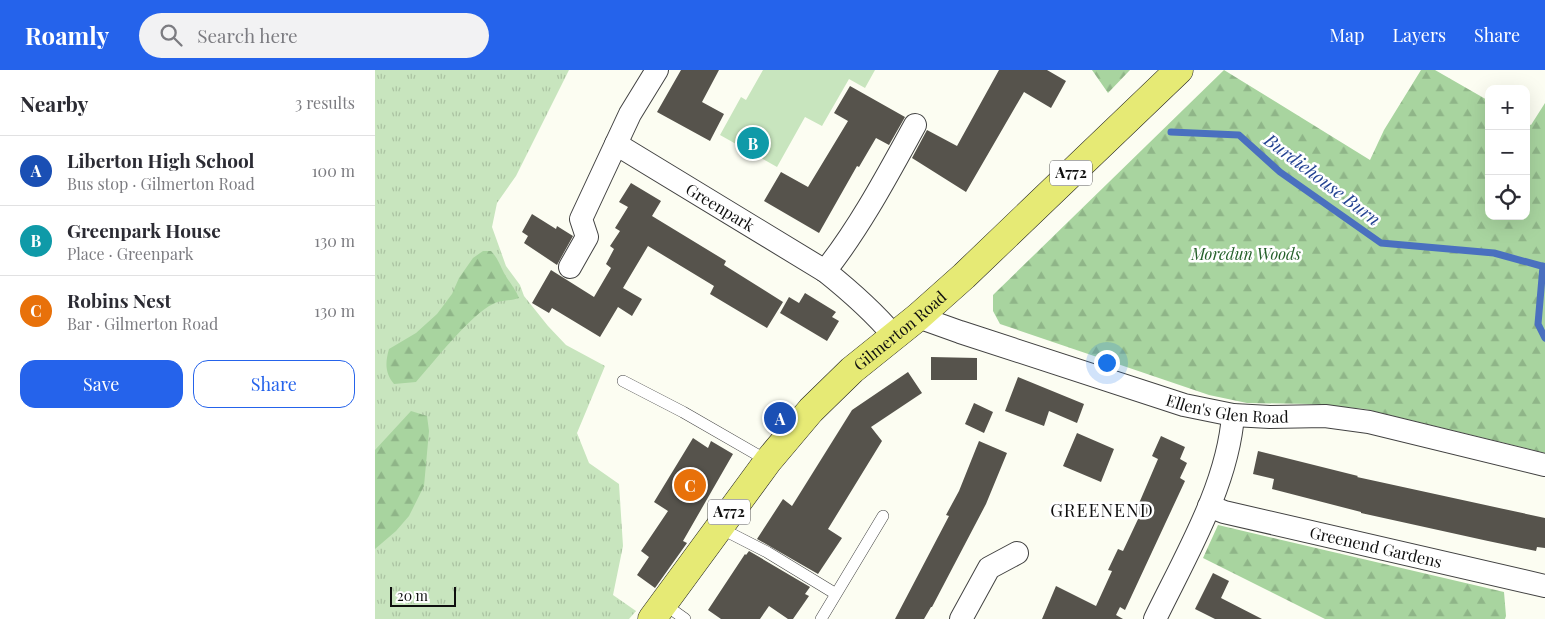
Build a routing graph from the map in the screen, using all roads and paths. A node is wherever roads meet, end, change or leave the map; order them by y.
1 (657, 70) edge
2 (1179, 70) edge
3 (915, 125) dead end
4 (617, 144) junction
5 (570, 267) dead end
6 (825, 271) junction
7 (918, 317) junction
8 (893, 336) junction
9 (623, 381) dead end
10 (1233, 415) junction
11 (768, 461) junction
12 (1545, 465) edge
13 (1209, 506) junction
14 (883, 516) dead end
15 (718, 527) junction
16 (1017, 553) dead end
17 (1545, 586) edge
18 (836, 594) junction
19 (667, 614) edge
20 (821, 619) edge
21 (961, 619) edge
22 (1155, 619) edge

1 - 4 street
2 - 7 main road, Gilmerton Road / A772
3 - 6 street
4 - 5 street
4 - 6 street, Greenpark
6 - 8 street, Greenpark
7 - 8 main road, Gilmerton Road / A772
7 - 10 street, Ellen's Glen Road
8 - 11 main road, Gilmerton Road / A772
9 - 11 lane
10 - 12 street, Ellen's Glen Road
10 - 13 street
11 - 15 main road, Gilmerton Road / A772
13 - 17 street, Greenend Gardens
13 - 22 street
14 - 18 lane
15 - 18 lane
15 - 19 main road, Gilmerton Road / A772
16 - 21 street
18 - 20 lane

